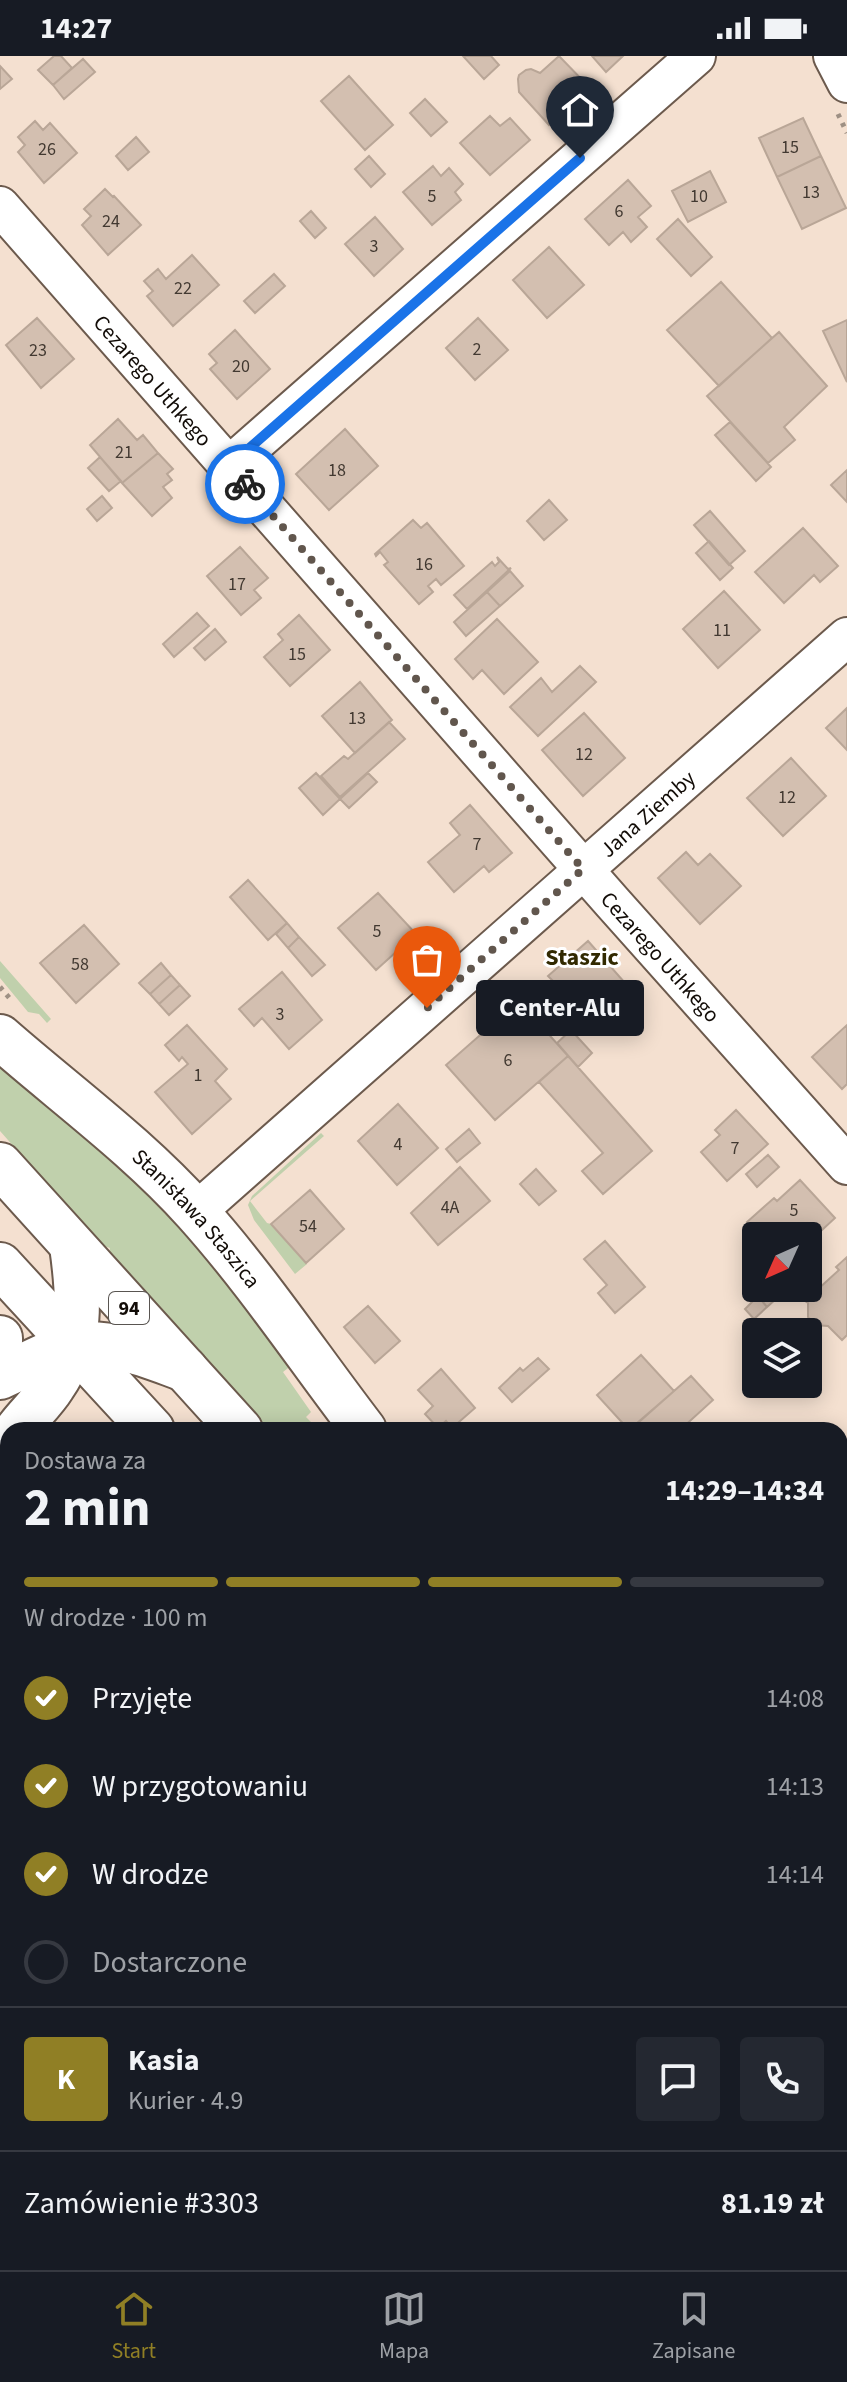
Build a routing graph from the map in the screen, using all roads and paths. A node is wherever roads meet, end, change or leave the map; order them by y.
1 (696, 56) edge
2 (833, 56) edge
3 (847, 83) edge
4 (0, 206) edge
5 (229, 466) junction
6 (847, 637) edge
7 (583, 869) junction
8 (0, 1037) edge
9 (0, 1165) edge
10 (847, 1165) edge
11 (196, 1212) junction
12 (72, 1246) junction
13 (0, 1265) edge
14 (74, 1346) junction
15 (185, 1369) junction
16 (0, 1377) edge
17 (24, 1422) edge
18 (145, 1422) edge
19 (233, 1422) edge
20 (358, 1422) edge

1 - 5 street
2 - 3 street
4 - 5 street, Cezarego Uthkego
5 - 7 street, Cezarego Uthkego
6 - 7 street, Jana Ziemby
7 - 10 street, Cezarego Uthkego
7 - 11 street, Jana Ziemby
8 - 11 street, Stanisława Staszica
9 - 12 street, 94
11 - 20 street, Stanisława Staszica
12 - 14 street
12 - 15 street, 94
13 - 14 street
14 - 15 street
14 - 16 street
14 - 17 street
14 - 18 street
15 - 19 street, 94

